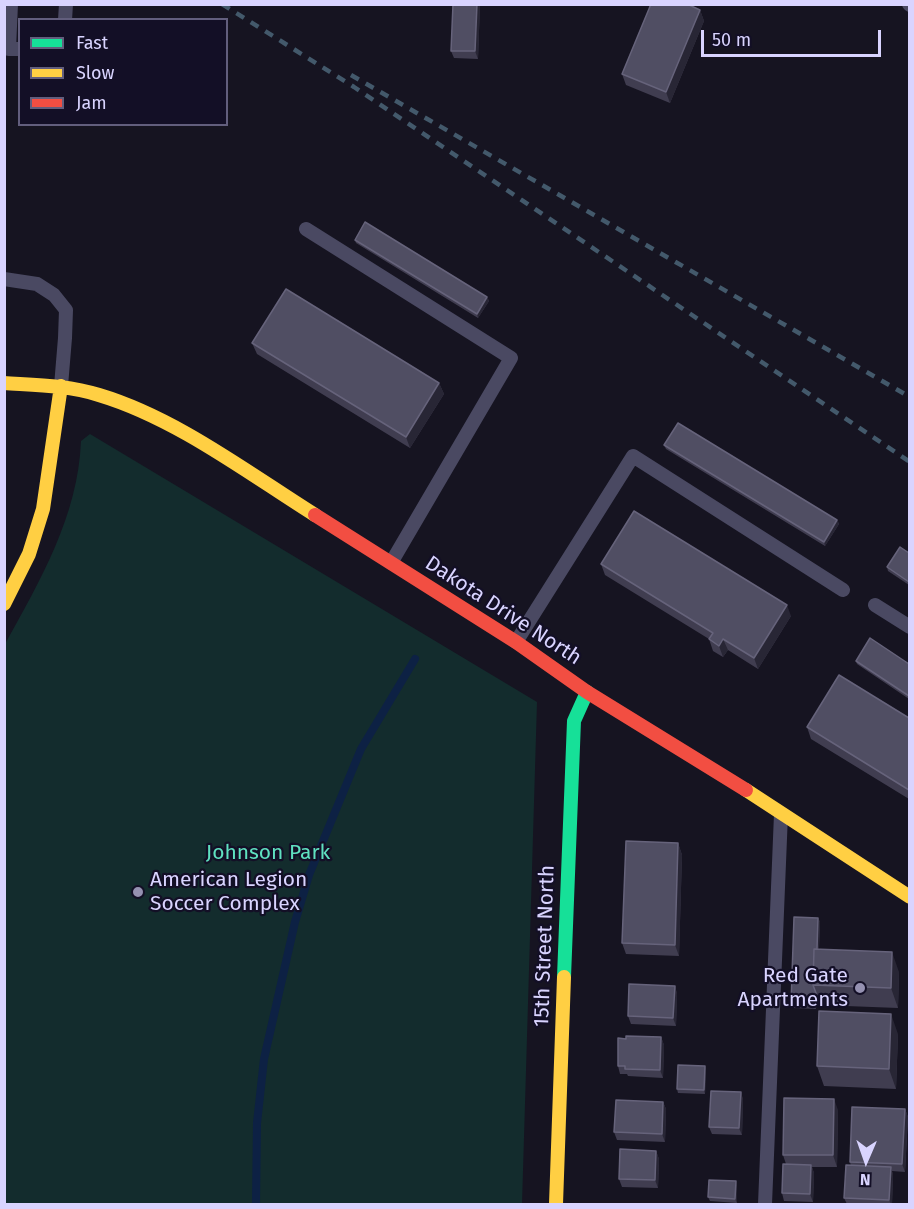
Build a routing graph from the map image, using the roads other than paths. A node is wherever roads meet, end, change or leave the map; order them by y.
1 (11, 4) edge
2 (18, 49) edge
3 (306, 229) dead end
4 (4, 279) edge
5 (4, 383) edge
6 (61, 386) junction
7 (391, 563) junction
8 (843, 590) dead end
9 (5, 601) edge
10 (875, 604) dead end
11 (909, 627) edge
12 (516, 642) junction
13 (587, 692) junction
14 (781, 812) junction
15 (909, 897) edge
16 (556, 1204) edge
17 (765, 1204) edge

1 - 2 lane
3 - 7 lane
4 - 6 lane
5 - 6 street, Dakota Drive North
6 - 7 street, Dakota Drive North
6 - 9 street
7 - 12 street, Dakota Drive North
8 - 12 lane
10 - 11 lane
12 - 13 street, Dakota Drive North
13 - 14 street, Dakota Drive North
13 - 16 street, 15th Street North
14 - 15 street, Dakota Drive North
14 - 17 lane

